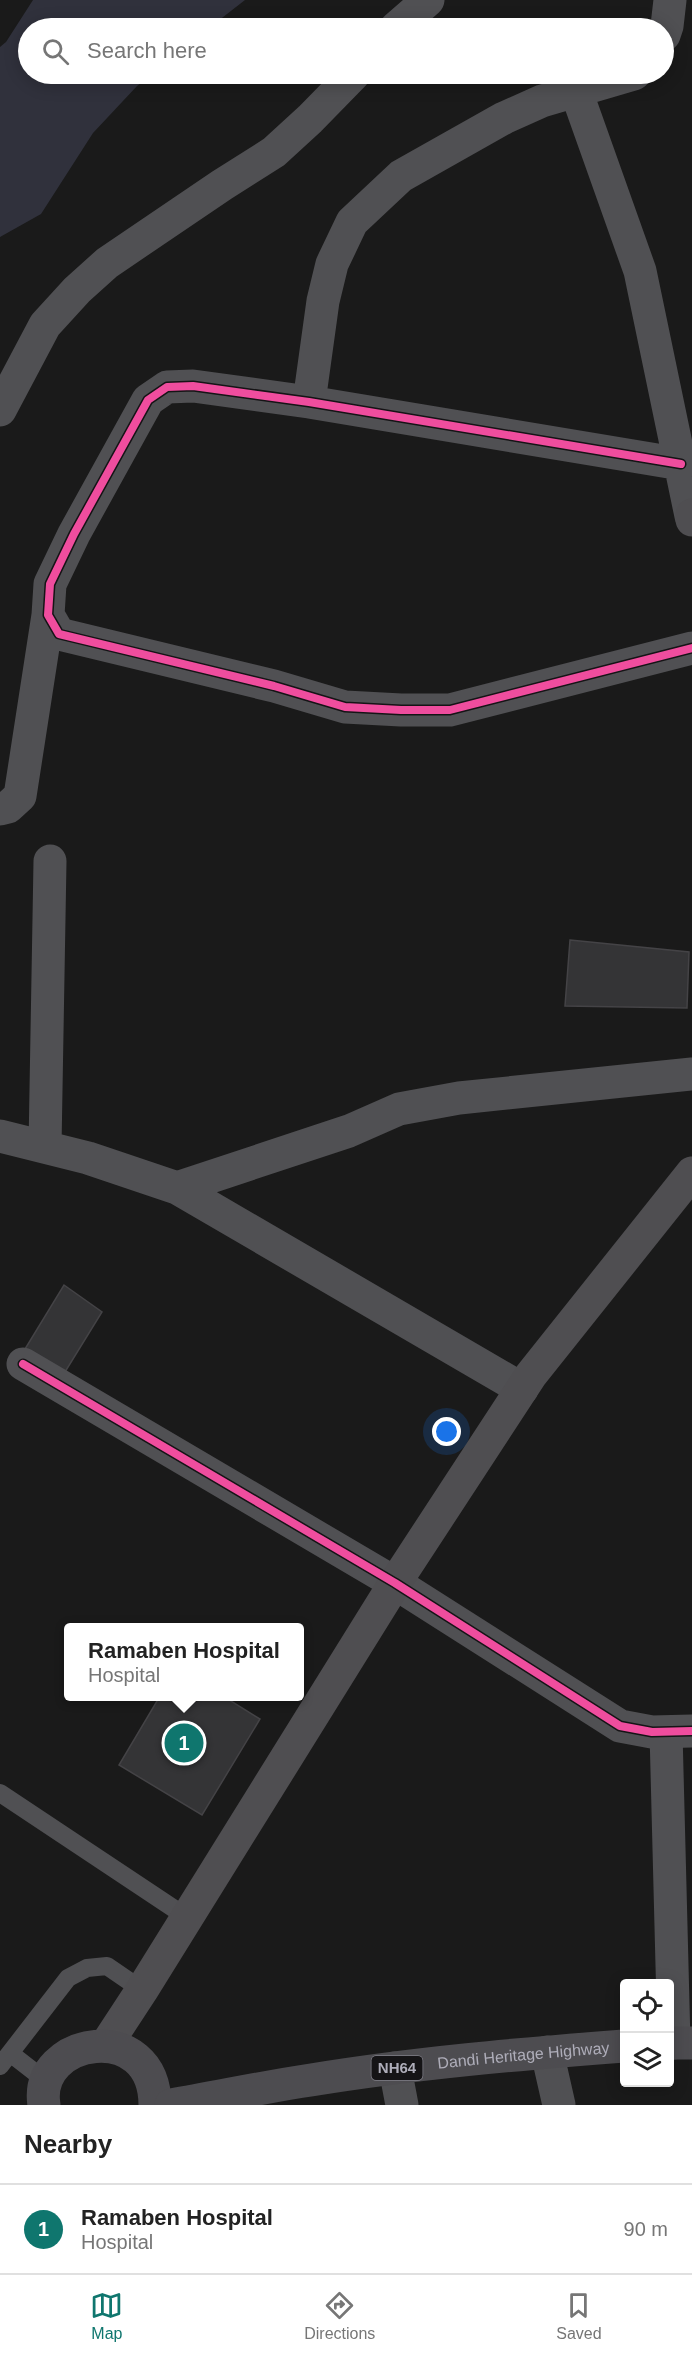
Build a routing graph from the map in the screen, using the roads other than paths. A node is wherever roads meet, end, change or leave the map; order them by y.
1 (428, 0) edge
2 (670, 0) edge
3 (407, 18) edge
4 (668, 18) edge
5 (344, 84) edge
6 (600, 84) edge
7 (576, 91) junction
8 (309, 402) junction
9 (0, 410) edge
10 (681, 464) junction
11 (692, 515) edge
12 (692, 520) edge
13 (48, 615) junction
14 (692, 648) edge
15 (0, 809) edge
16 (50, 861) dead end
17 (692, 1074) edge
18 (0, 1136) edge
19 (45, 1147) junction
20 (692, 1173) edge
21 (177, 1188) junction
22 (23, 1364) dead end
23 (522, 1389) junction
24 (394, 1583) junction
25 (679, 1732) edge
26 (0, 1793) edge
27 (188, 1918) junction
28 (142, 1990) junction
29 (678, 2043) edge
30 (106, 2045) junction
31 (620, 2046) edge
32 (547, 2052) junction
33 (5, 2060) edge
34 (396, 2068) junction
35 (45, 2093) edge
36 (155, 2105) edge
37 (171, 2105) edge
38 (402, 2105) edge
39 (559, 2105) edge

1 - 3 street
2 - 4 street
5 - 9 street
6 - 7 street
7 - 8 street
7 - 10 street
8 - 10 street
8 - 13 street
10 - 11 street
11 - 12 main road
13 - 14 street
13 - 15 street
16 - 19 street
17 - 21 street
18 - 19 street
19 - 21 street
20 - 23 main road
21 - 23 street
22 - 24 street
23 - 24 main road
24 - 25 street
24 - 27 main road
25 - 29 street
26 - 27 lane
27 - 28 main road
28 - 30 main road
28 - 33 lane
30 - 35 highway
30 - 36 highway
31 - 32 highway, Dandi Heritage Highway / NH64
32 - 34 highway, Dandi Heritage Highway / NH64
32 - 39 street
33 - 35 lane
34 - 37 highway, Dandi Heritage Highway / NH64
34 - 38 street

